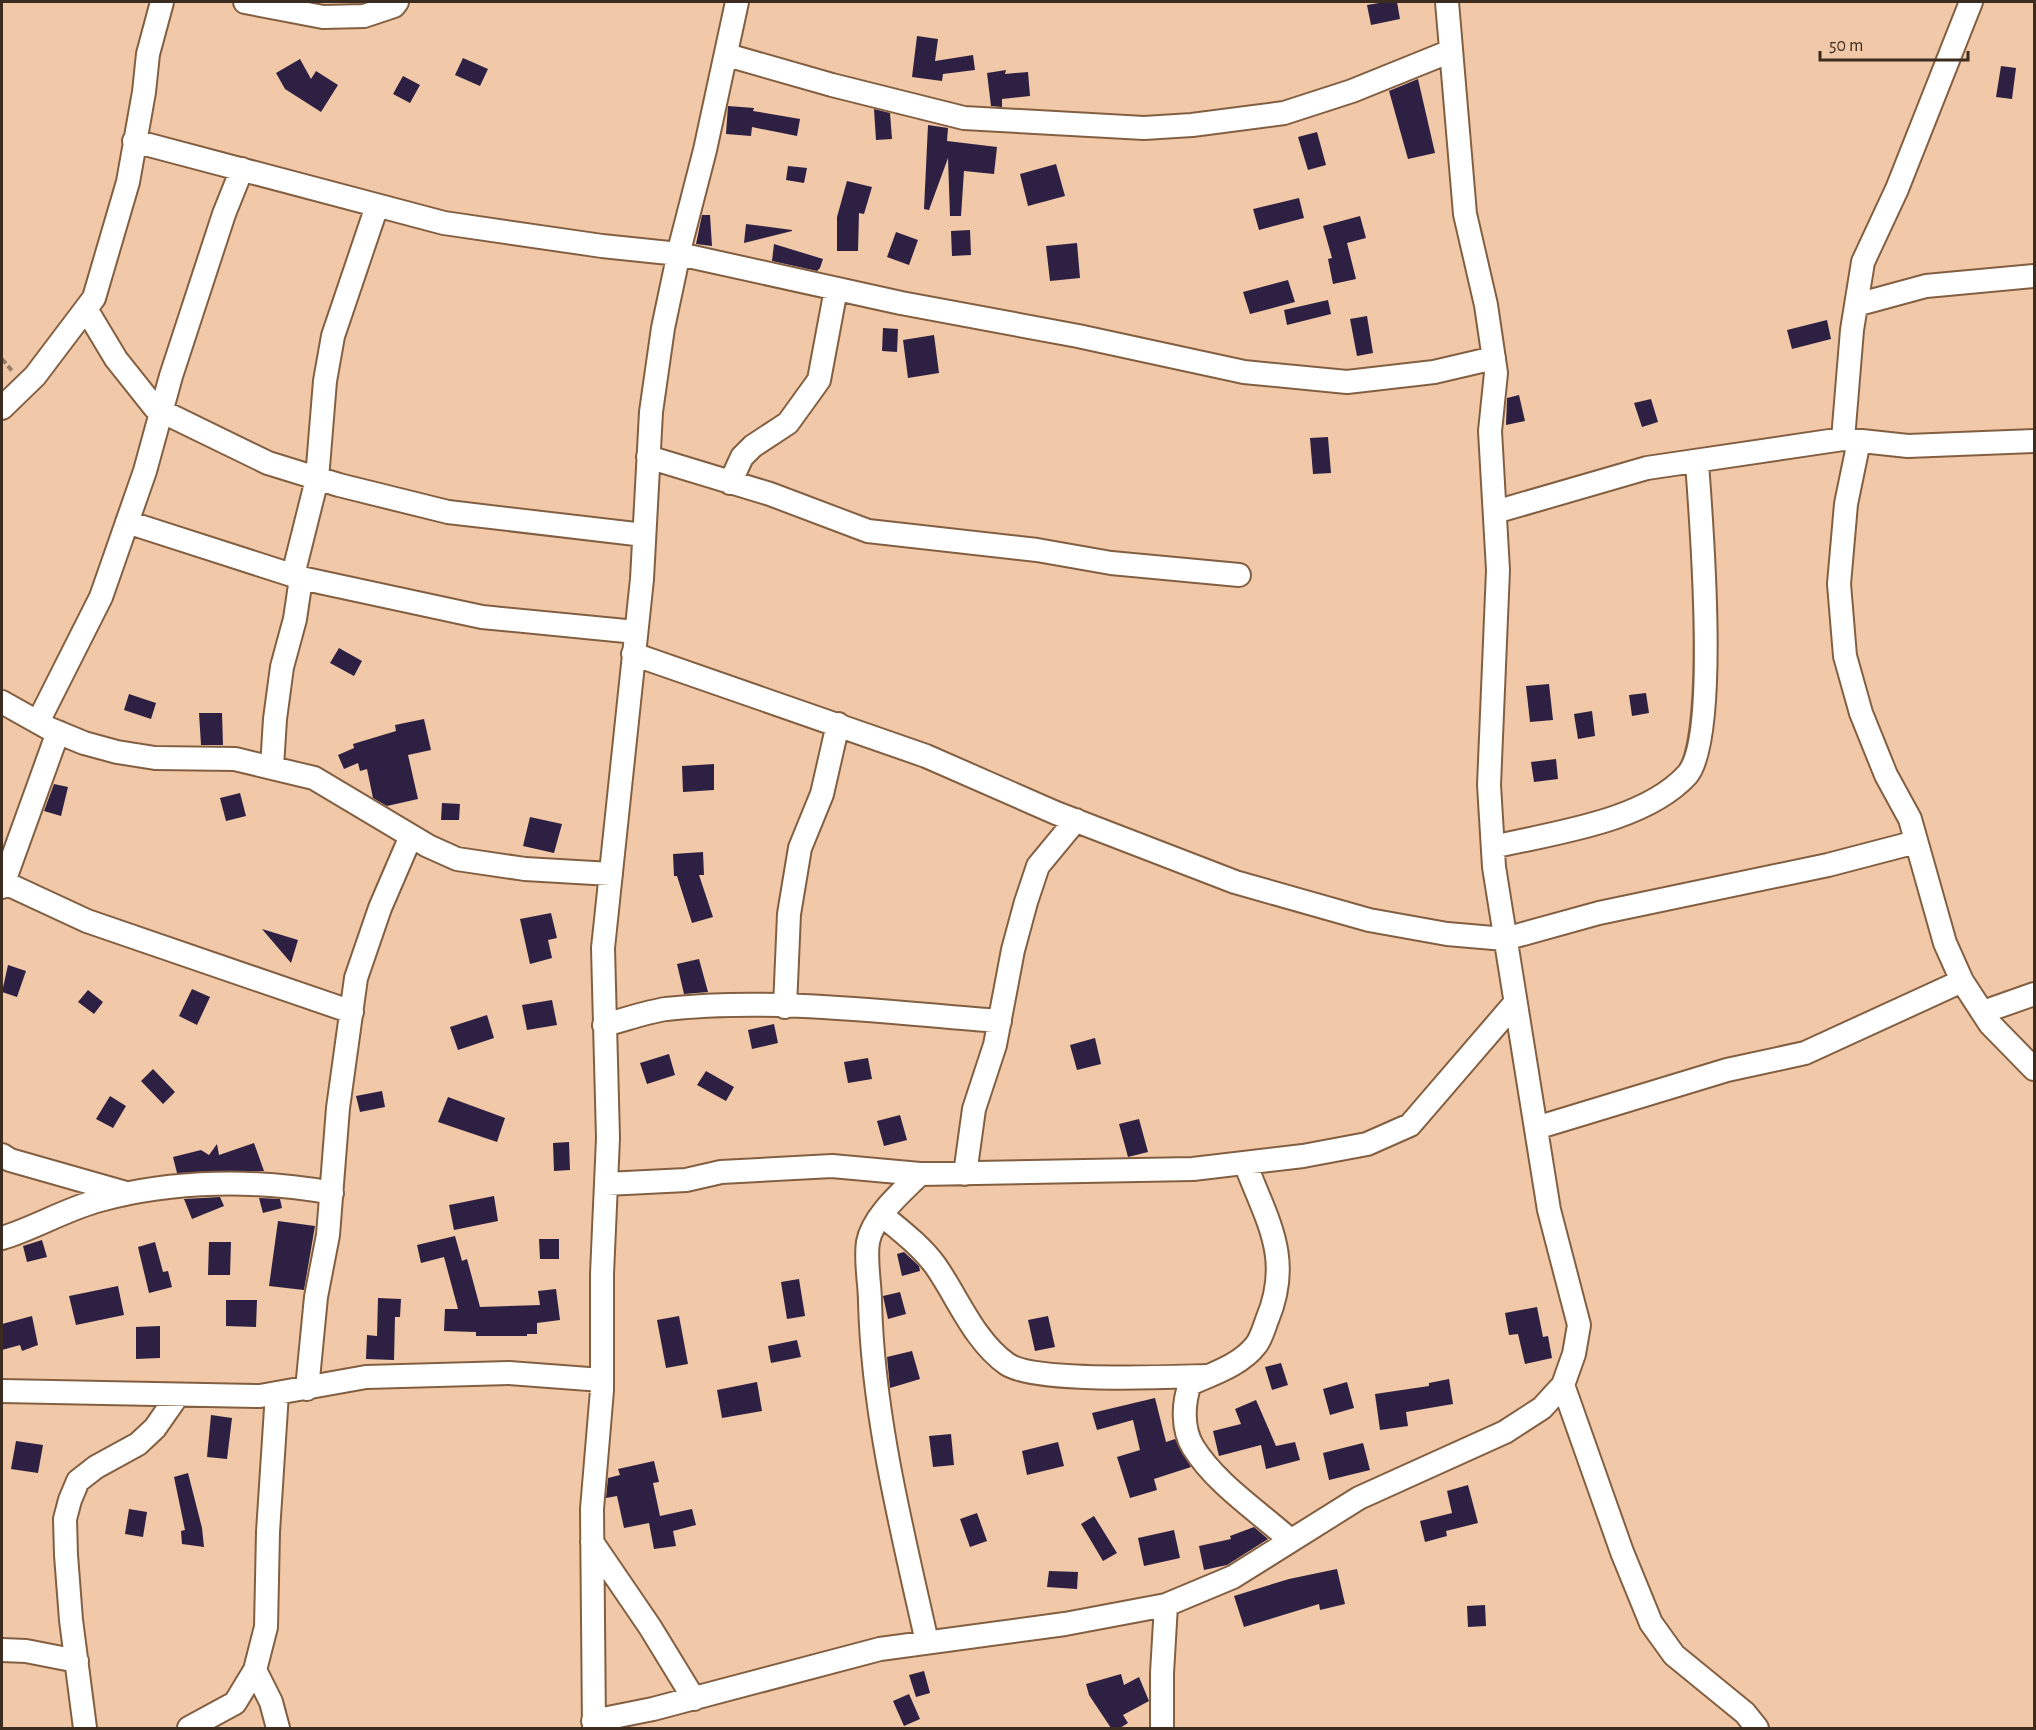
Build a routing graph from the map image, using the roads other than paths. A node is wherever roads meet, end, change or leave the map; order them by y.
1 (162, 2) edge
2 (245, 2) edge
3 (397, 2) edge
4 (737, 2) edge
5 (1447, 2) edge
6 (1971, 2) edge
7 (1451, 51) junction
8 (727, 55) junction
9 (134, 141) junction
10 (242, 169) junction
11 (376, 206) junction
12 (679, 254) junction
13 (2034, 276) edge
14 (836, 289) junction
15 (1856, 305) junction
16 (86, 309) junction
17 (1494, 358) junction
18 (2, 408) edge
19 (161, 411) junction
20 (1851, 440) junction
21 (2034, 441) edge
22 (648, 457) junction
23 (1697, 463) junction
24 (318, 479) junction
25 (730, 483) junction
26 (1495, 512) junction
27 (128, 522) junction
28 (644, 535) junction
29 (1239, 575) dead end
30 (297, 577) junction
31 (635, 643) junction
32 (2, 702) edge
33 (838, 724) junction
34 (48, 727) junction
35 (272, 767) junction
36 (1076, 820) junction
37 (411, 836) junction
38 (1917, 842) junction
39 (1492, 847) junction
40 (611, 874) junction
41 (2, 884) edge
42 (1505, 939) junction
43 (1962, 981) junction
44 (2034, 994) edge
45 (1515, 1003) junction
46 (785, 1007) junction
47 (352, 1012) junction
48 (1983, 1012) junction
49 (1000, 1021) junction
50 (604, 1025) junction
51 (2034, 1069) edge
52 (1536, 1128) junction
53 (2, 1155) edge
54 (1245, 1163) junction
55 (920, 1174) junction
56 (965, 1174) junction
57 (606, 1184) junction
58 (332, 1193) junction
59 (130, 1194) junction
60 (882, 1215) junction
61 (2, 1238) edge
62 (1206, 1376) junction
63 (602, 1380) junction
64 (1563, 1385) junction
65 (307, 1389) junction
66 (2, 1390) edge
67 (277, 1393) junction
68 (178, 1395) junction
69 (1290, 1540) junction
70 (592, 1542) junction
71 (1166, 1605) junction
72 (927, 1642) junction
73 (2, 1650) edge
74 (77, 1661) junction
75 (255, 1670) junction
76 (694, 1699) junction
77 (594, 1725) edge
78 (85, 1728) edge
79 (189, 1728) edge
80 (278, 1728) edge
81 (1162, 1728) edge
82 (1757, 1728) edge

1 - 9 street
2 - 3 street
4 - 8 street
5 - 7 street
6 - 15 street
7 - 8 street
7 - 17 street
8 - 12 street
9 - 10 street
9 - 16 street
10 - 11 street
10 - 19 street
11 - 12 street
11 - 24 street
12 - 14 street
12 - 22 street
13 - 15 street
14 - 17 street
14 - 25 street
15 - 20 street
16 - 18 street
16 - 19 street
17 - 26 street
19 - 24 street
19 - 27 street
20 - 21 street
20 - 23 street
20 - 38 street
22 - 25 street
22 - 28 street
23 - 26 street
23 - 39 street
24 - 28 street
24 - 30 street
25 - 29 street
26 - 39 street
27 - 30 street
27 - 34 street
28 - 31 street
30 - 31 street
30 - 35 street
31 - 33 street
31 - 40 street
32 - 34 street
33 - 36 street
33 - 46 street
34 - 35 street
34 - 41 street
35 - 37 street
36 - 42 street
36 - 49 street
37 - 40 street
37 - 47 street
38 - 42 street
38 - 43 street
39 - 42 street
40 - 50 street
41 - 47 street
42 - 45 street
43 - 48 street
43 - 52 street
44 - 48 street
45 - 52 street
45 - 54 street
46 - 49 street
46 - 50 street
47 - 58 street
48 - 51 street
49 - 56 street
50 - 57 street
52 - 64 street
53 - 59 street
54 - 56 street
54 - 62 street
55 - 56 street
55 - 57 street
55 - 60 street
57 - 63 street
58 - 59 street
58 - 65 street
59 - 61 street
60 - 62 street
60 - 72 street
62 - 69 street
63 - 65 street
63 - 70 street
64 - 69 street
64 - 82 street
65 - 67 street
66 - 68 street
67 - 68 street
67 - 75 street
68 - 74 street
69 - 71 street
70 - 76 street
70 - 77 street
71 - 72 street
71 - 81 street
72 - 76 street
73 - 74 street
74 - 78 street
75 - 79 street
75 - 80 street
76 - 77 street

